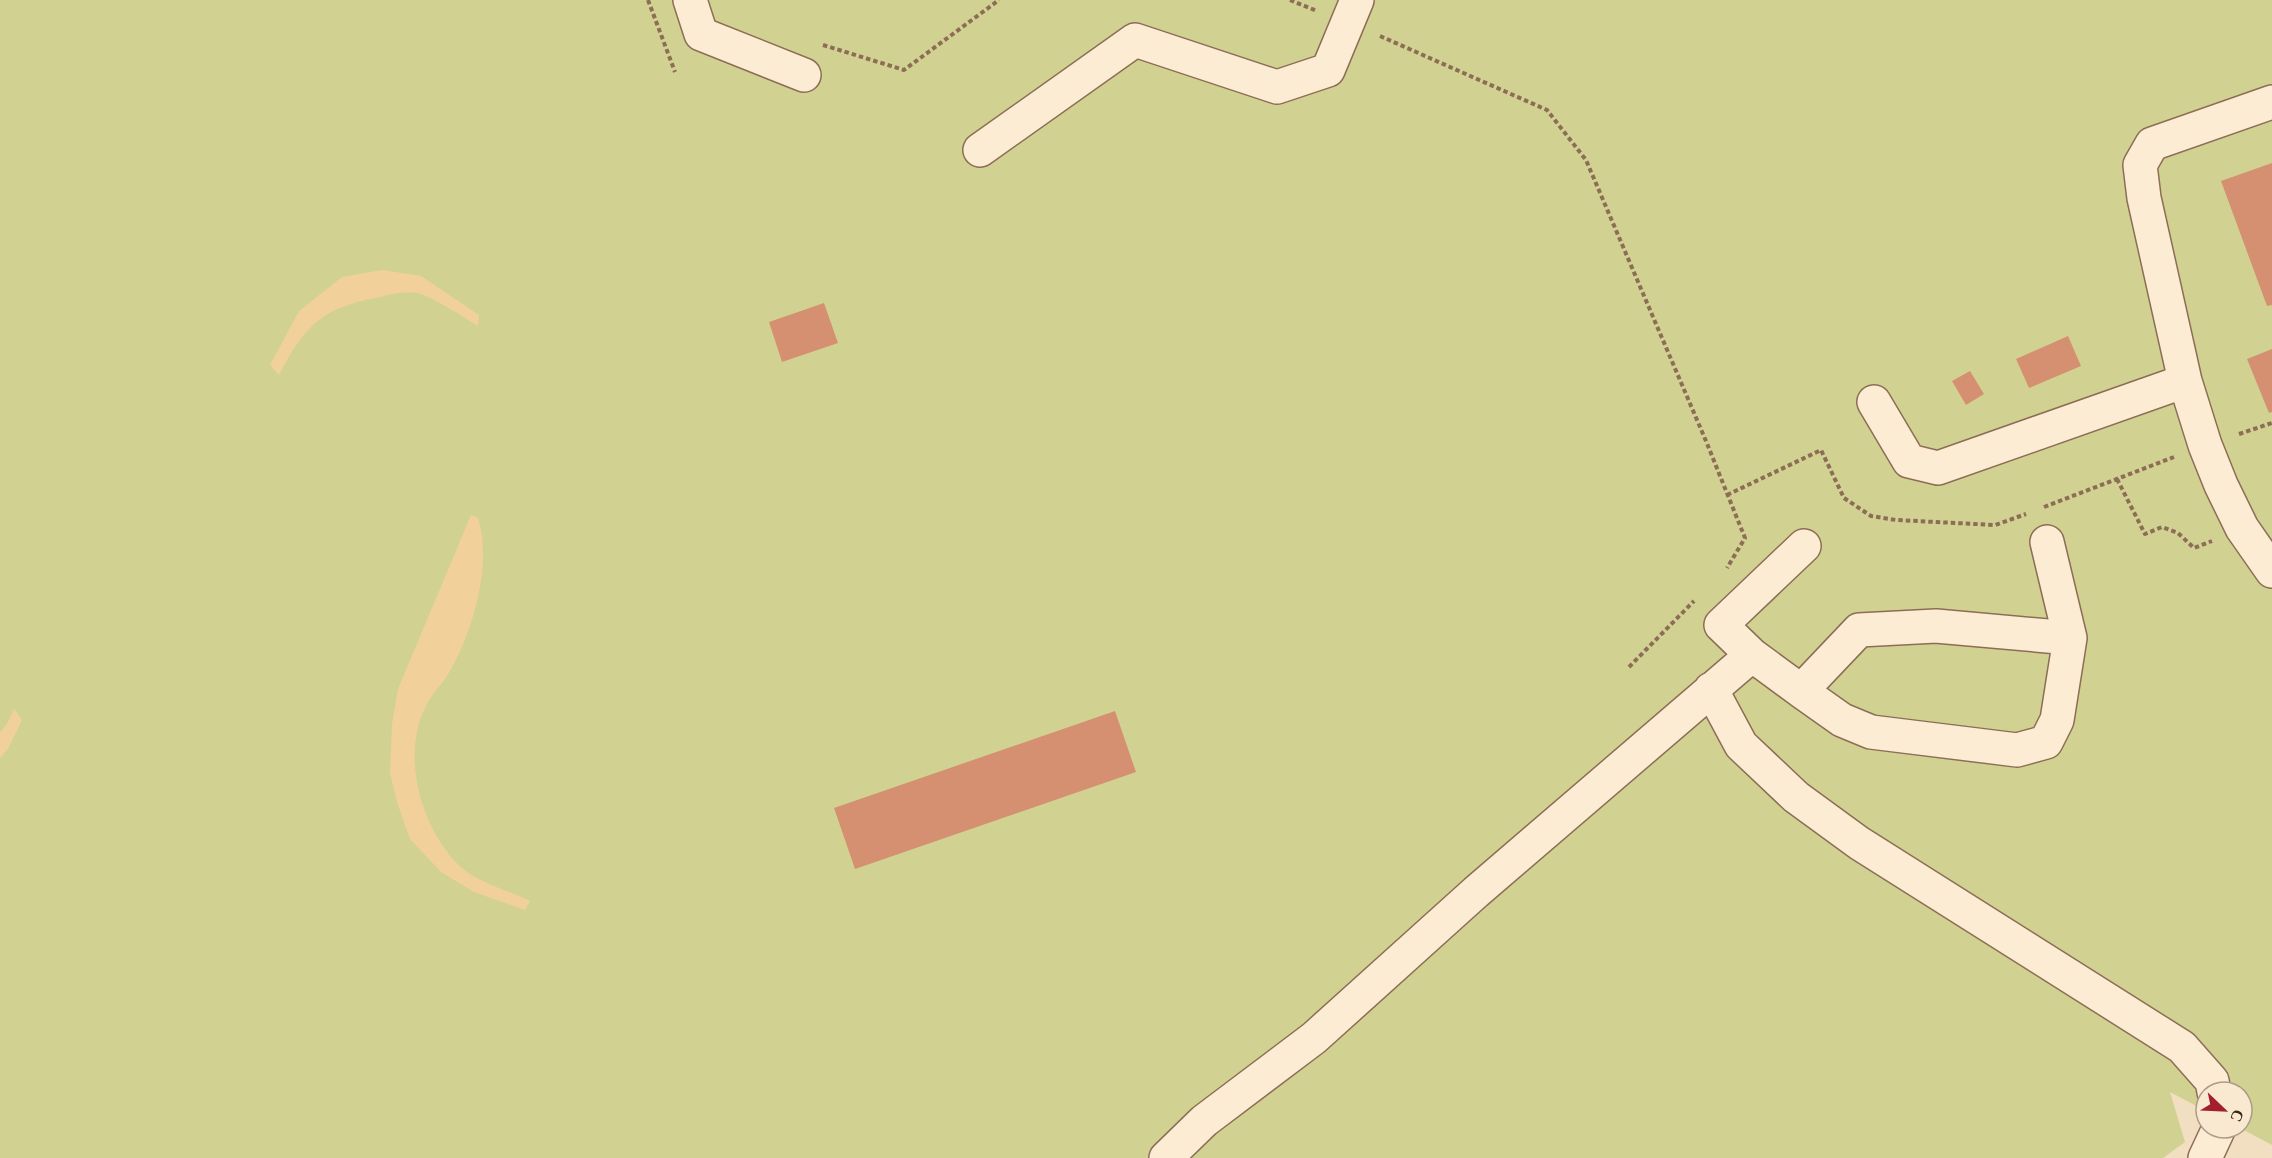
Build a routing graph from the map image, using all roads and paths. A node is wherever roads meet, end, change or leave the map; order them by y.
1 (648, 0) edge
2 (690, 0) edge
3 (999, 0) edge
4 (1290, 0) edge
5 (1352, 11) edge
6 (816, 43) dead end
7 (675, 72) dead end
8 (804, 75) dead end
9 (2272, 102) edge
10 (980, 150) dead end
11 (2185, 381) junction
12 (1874, 402) dead end
13 (2272, 423) edge
14 (2239, 434) junction
15 (2242, 444) dead end
16 (2205, 445) junction
17 (2117, 479) junction
18 (1727, 495) junction
19 (2039, 508) dead end
20 (2028, 513) dead end
21 (2242, 528) junction
22 (2047, 543) dead end
23 (1804, 546) dead end
24 (2272, 571) edge
25 (1719, 576) dead end
26 (1695, 599) dead end
27 (2070, 638) junction
28 (1752, 655) junction
29 (1629, 667) dead end
30 (1711, 690) junction
31 (1800, 691) junction
32 (2210, 1080) edge
33 (2213, 1140) edge
34 (1166, 1158) edge
35 (2205, 1158) edge

1 - 7 path
2 - 8 lane
3 - 6 path
4 - 5 path
5 - 10 lane
5 - 18 path
9 - 11 lane
11 - 12 lane
11 - 16 lane
13 - 14 path
14 - 15 path
14 - 16 path
16 - 17 path
16 - 21 lane
17 - 19 path
17 - 21 path
18 - 20 path
18 - 25 path
21 - 24 lane
22 - 27 lane
23 - 28 lane
26 - 29 path
27 - 31 lane
27 - 31 lane
28 - 30 lane
28 - 31 lane
30 - 32 lane
30 - 34 lane
33 - 35 lane

